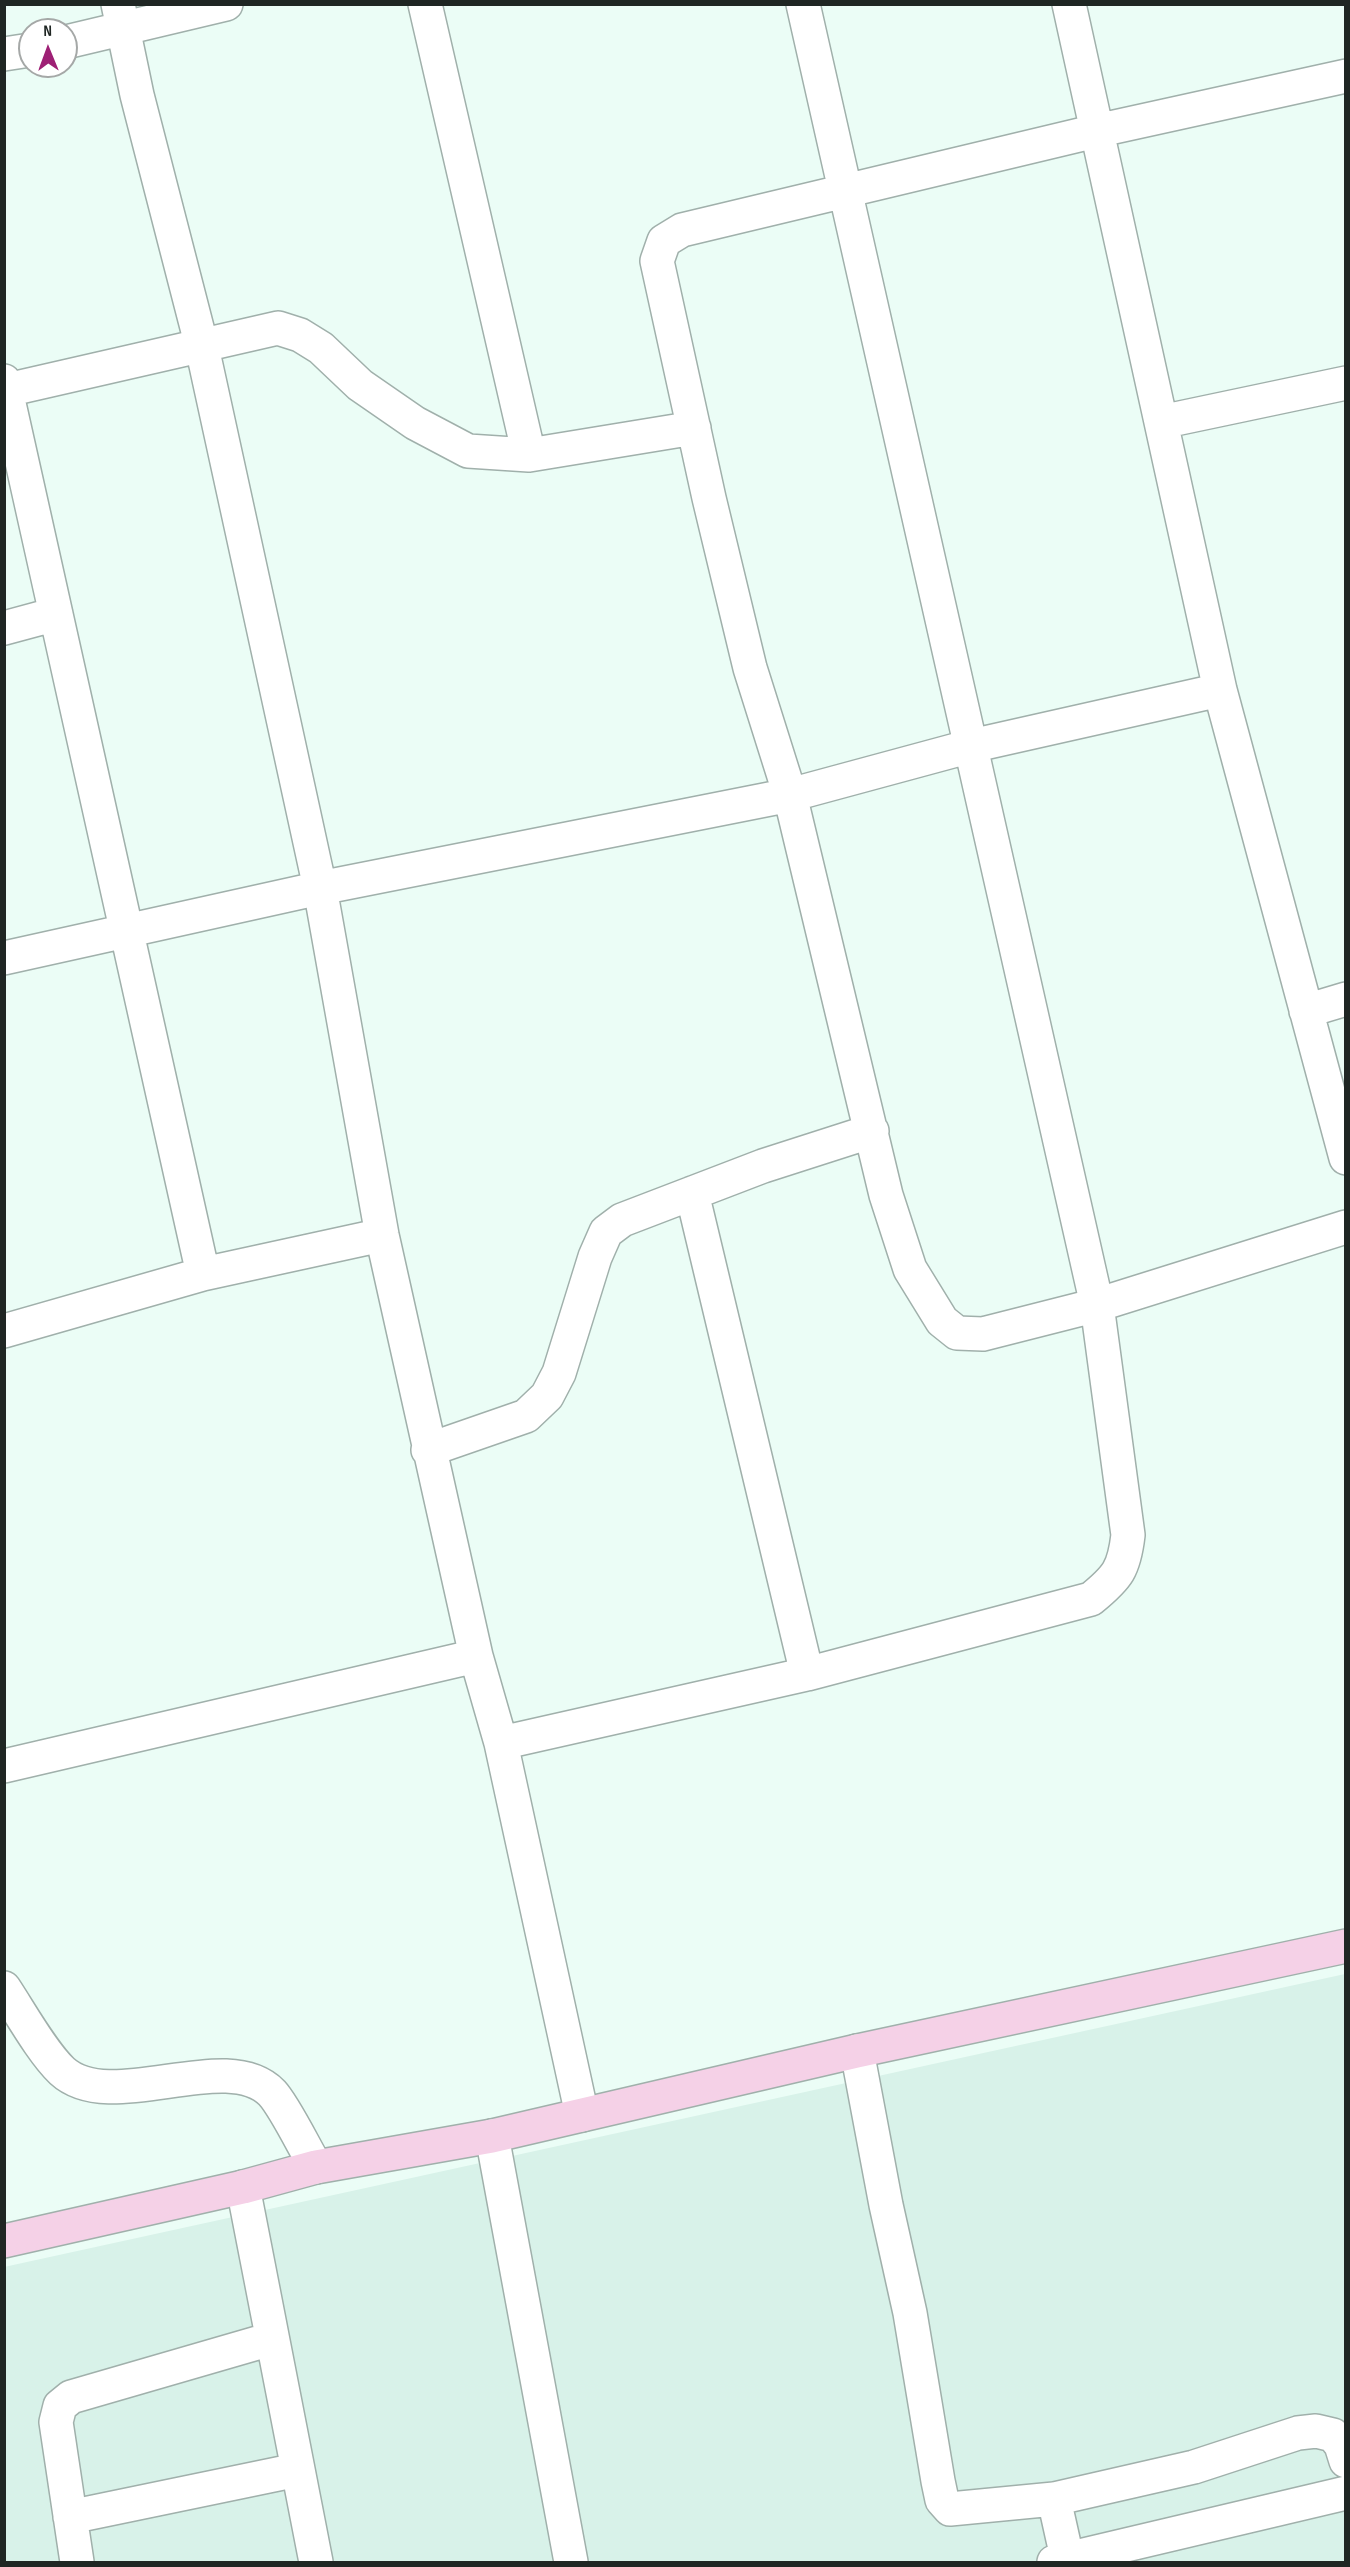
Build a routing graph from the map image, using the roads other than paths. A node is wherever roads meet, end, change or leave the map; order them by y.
1 (226, 4) edge
2 (425, 4) edge
3 (803, 4) edge
4 (1069, 4) edge
5 (121, 16) edge
6 (78, 36) edge
7 (1346, 76) edge
8 (1096, 131) junction
9 (847, 190) junction
10 (202, 347) junction
11 (1346, 383) edge
12 (6, 386) edge
13 (1161, 422) junction
14 (694, 428) junction
15 (529, 455) junction
16 (56, 614) junction
17 (4, 628) edge
18 (1220, 690) junction
19 (971, 746) junction
20 (790, 795) junction
21 (320, 888) junction
22 (126, 930) junction
23 (4, 958) edge
24 (1346, 999) edge
25 (1306, 1011) junction
26 (872, 1131) junction
27 (1346, 1158) edge
28 (692, 1193) junction
29 (1346, 1227) edge
30 (382, 1235) junction
31 (203, 1274) junction
32 (1097, 1305) junction
33 (4, 1331) edge
34 (428, 1450) junction
35 (476, 1656) junction
36 (807, 1674) junction
37 (501, 1743) junction
38 (4, 1767) edge
39 (1346, 1946) edge
40 (4, 1988) edge
41 (857, 2051) junction
42 (582, 2115) junction
43 (492, 2136) junction
44 (316, 2167) junction
45 (243, 2187) junction
46 (4, 2241) edge
47 (271, 2339) junction
48 (1346, 2461) edge
49 (297, 2470) junction
50 (1346, 2493) edge
51 (1054, 2499) junction
52 (70, 2517) junction
53 (76, 2562) edge
54 (316, 2562) edge
55 (571, 2562) edge
56 (1063, 2562) edge

1 - 5 street
2 - 15 street
3 - 9 street
4 - 8 street
5 - 6 street
5 - 10 street
7 - 8 street
8 - 9 street
8 - 13 street
9 - 14 street
9 - 19 street
10 - 12 street
10 - 15 street
10 - 21 street
11 - 13 street
12 - 16 street
13 - 18 street
14 - 15 street
14 - 20 street
16 - 17 street
16 - 22 street
18 - 19 street
18 - 25 street
19 - 20 street
19 - 32 street
20 - 21 street
20 - 26 street
21 - 22 street
21 - 30 street
22 - 23 street
22 - 31 street
24 - 25 street
25 - 27 street
26 - 28 street
26 - 32 street
28 - 34 street
28 - 36 street
29 - 32 street
30 - 31 street
30 - 34 street
31 - 33 street
32 - 36 street
34 - 35 street
35 - 37 street
35 - 38 street
36 - 37 street
37 - 42 street
39 - 41 main road
40 - 44 street
41 - 42 main road
41 - 51 street
42 - 43 main road
43 - 44 main road
43 - 55 street
44 - 45 main road
45 - 46 main road
45 - 47 street
47 - 49 street
47 - 52 street
48 - 51 street
49 - 52 street
49 - 54 street
50 - 56 street
51 - 56 street
52 - 53 street

